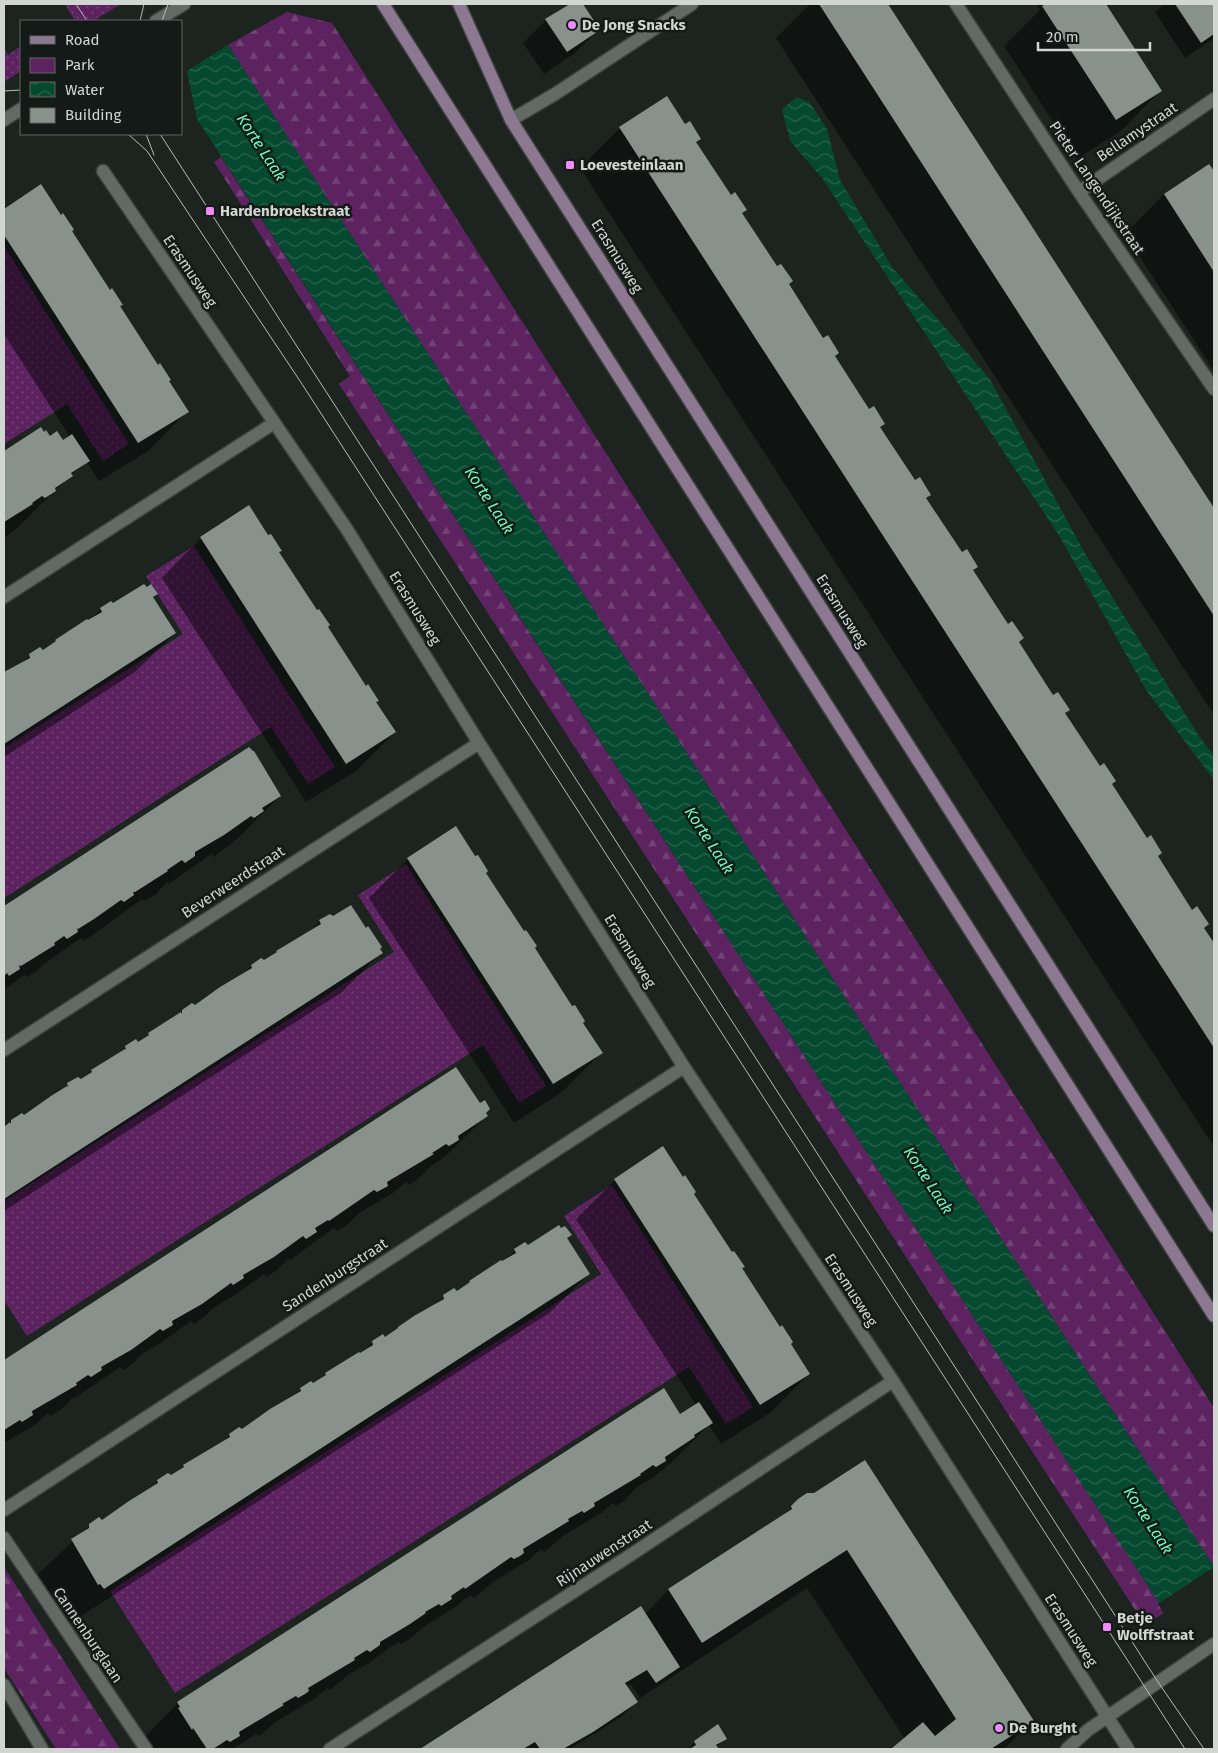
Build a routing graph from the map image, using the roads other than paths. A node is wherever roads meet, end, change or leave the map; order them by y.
1 (184, 4) edge
2 (382, 4) edge
3 (458, 4) edge
4 (692, 4) edge
5 (956, 4) edge
6 (158, 20) edge
7 (1214, 99) edge
8 (20, 110) edge
9 (4, 120) edge
10 (511, 120) junction
11 (103, 171) dead end
12 (1079, 192) junction
13 (1214, 389) edge
14 (274, 423) junction
15 (4, 597) edge
16 (479, 743) junction
17 (4, 1050) edge
18 (684, 1067) junction
19 (1214, 1226) edge
20 (1214, 1316) edge
21 (892, 1382) junction
22 (4, 1510) edge
23 (4, 1538) edge
24 (1214, 1644) edge
25 (4, 1685) edge
26 (1107, 1717) junction
27 (42, 1749) edge
28 (146, 1749) edge
29 (330, 1749) edge
30 (1066, 1749) edge
31 (1128, 1749) edge

1 - 6 street
2 - 20 main road
3 - 10 main road, Erasmusweg
4 - 10 street
5 - 12 street, Pieter Langendijkstraat
7 - 12 street, Bellamystraat
8 - 9 street
10 - 19 main road, Erasmusweg
11 - 14 street, Erasmusweg
12 - 13 street, Pieter Langendijkstraat
14 - 15 street
14 - 16 street, Erasmusweg
16 - 17 street, Beverweerdstraat
16 - 18 street, Erasmusweg
18 - 21 street, Erasmusweg
18 - 22 street, Sandenburgstraat
21 - 26 street, Erasmusweg
21 - 29 street, Rijnauwenstraat
23 - 28 street, Cannenburglaan
24 - 26 street
25 - 27 street
26 - 30 street
26 - 31 street, Erasmusweg

